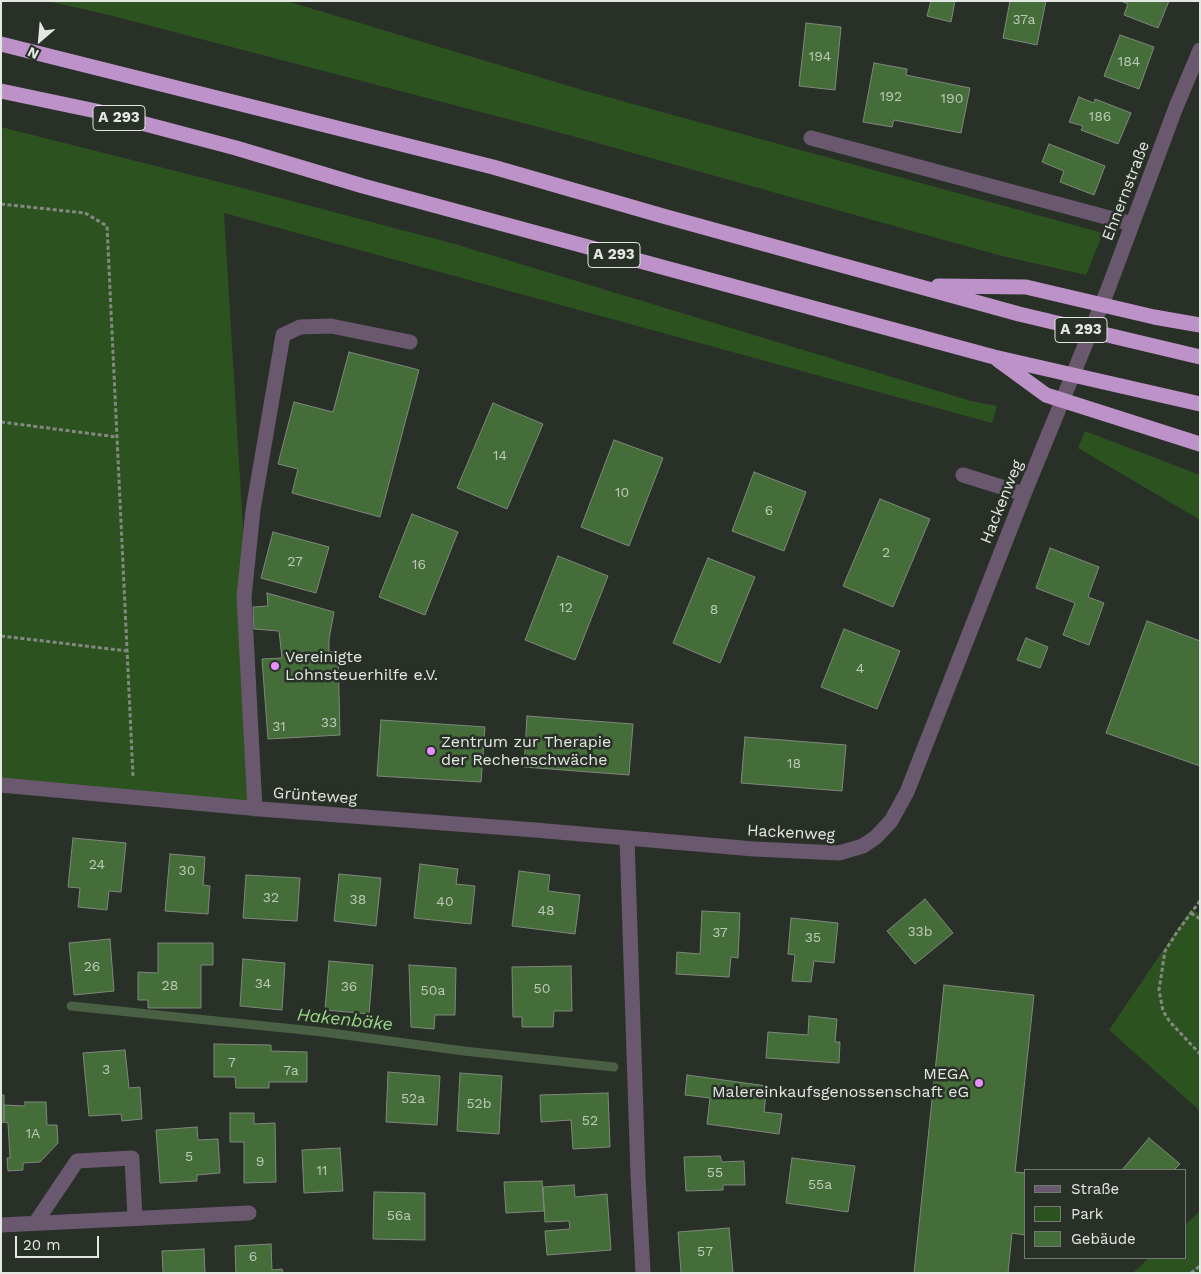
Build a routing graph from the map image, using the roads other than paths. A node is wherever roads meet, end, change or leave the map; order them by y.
1 (1, 44) edge
2 (1200, 50) edge
3 (1, 91) edge
4 (811, 138) dead end
5 (1132, 224) junction
6 (916, 286) junction
7 (1200, 325) edge
8 (410, 342) dead end
9 (1085, 344) joint
10 (1200, 357) edge
11 (1001, 360) junction
12 (1200, 404) edge
13 (1200, 444) edge
14 (963, 475) dead end
15 (1024, 494) junction
16 (1, 785) edge
17 (255, 809) junction
18 (627, 838) junction
19 (249, 1213) dead end
20 (135, 1218) junction
21 (36, 1222) junction
22 (1, 1225) edge
23 (643, 1273) edge

1 - 6 highway, A 293
2 - 5 street, Ehnernstraße
3 - 11 highway, A 293
4 - 5 street
5 - 9 street, Ehnernstraße
6 - 7 highway
6 - 10 highway, A 293
8 - 17 street
9 - 15 street, Hackenweg
11 - 12 highway, A 293
11 - 13 highway
14 - 15 street
15 - 18 street, Hackenweg
16 - 17 street, Grünteweg
17 - 18 street, Grünteweg
18 - 23 street
19 - 20 street
20 - 21 street
20 - 21 street
21 - 22 street

